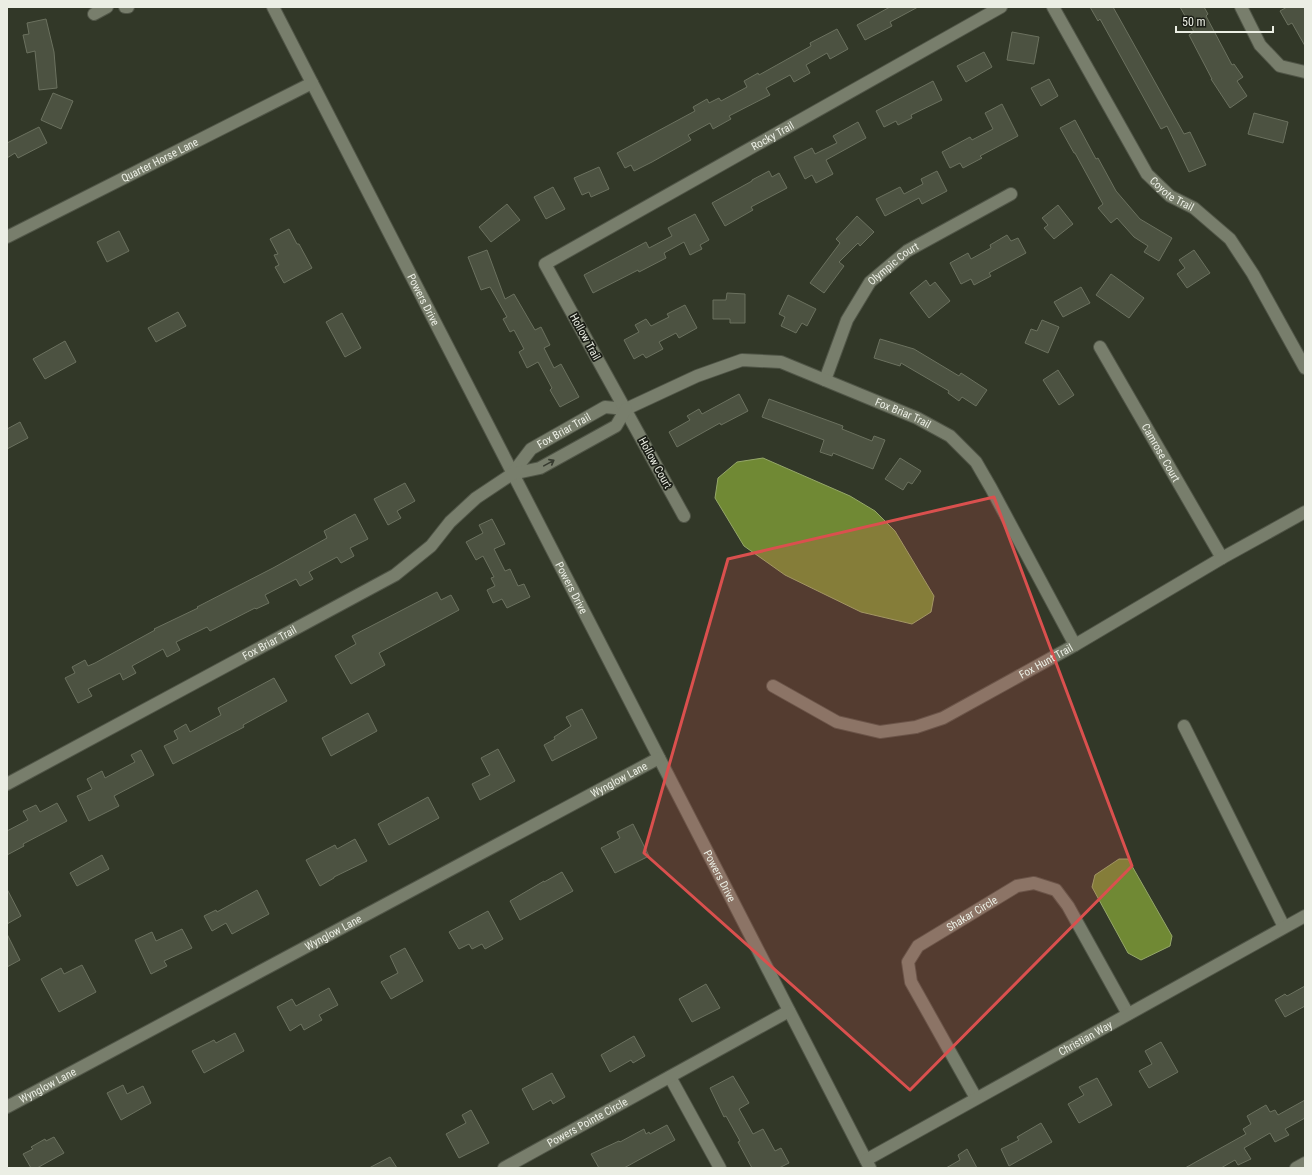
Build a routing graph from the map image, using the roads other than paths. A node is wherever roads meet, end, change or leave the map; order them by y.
1 (108, 7) edge
2 (273, 7) edge
3 (1001, 7) edge
4 (1053, 7) edge
5 (1241, 7) edge
6 (94, 14) dead end
7 (1305, 72) edge
8 (312, 83) junction
9 (1011, 194) dead end
10 (7, 238) edge
11 (545, 264) joint
12 (1100, 347) dead end
13 (1305, 368) edge
14 (825, 380) junction
15 (626, 409) junction
16 (512, 474) junction
17 (1305, 512) edge
18 (684, 516) dead end
19 (1222, 558) junction
20 (1075, 645) junction
21 (773, 686) dead end
22 (1184, 726) dead end
23 (660, 758) junction
24 (7, 784) edge
25 (1305, 916) edge
26 (1284, 927) junction
27 (789, 1011) junction
28 (1128, 1014) junction
29 (670, 1077) junction
30 (976, 1098) junction
31 (7, 1107) edge
32 (1305, 1163) edge
33 (868, 1164) edge
34 (504, 1168) edge
35 (720, 1168) edge
36 (1296, 1168) edge

1 - 6 street
2 - 8 street, Powers Drive
3 - 11 street, Rocky Trail
4 - 13 street, Coyote Trail
5 - 7 street
8 - 10 street, Quarter Horse Lane
8 - 16 street, Powers Drive
9 - 14 street, Olympic Court
11 - 15 street, Hollow Trail
12 - 19 street, Camrose Court
14 - 15 street, Fox Briar Trail
14 - 20 street, Fox Briar Trail
16 -> 15 street, Fox Briar Trail
15 - 16 street, Fox Briar Trail
15 - 18 street, Hollow Court
16 - 23 street, Powers Drive
16 - 24 street, Fox Briar Trail
17 - 19 street, Fox Hunt Trail
19 - 20 street, Fox Hunt Trail
20 - 21 street, Fox Hunt Trail
22 - 26 street
23 - 27 street, Powers Drive
23 - 31 street, Wynglow Lane
25 - 26 street, Christian Way
26 - 28 street, Christian Way
27 - 29 street, Powers Pointe Circle
27 - 33 street, Powers Drive
28 - 30 street, Christian Way
28 - 30 street, Shakar Circle
29 - 34 street, Powers Pointe Circle
29 - 35 street
30 - 33 street, Christian Way
32 - 36 street

